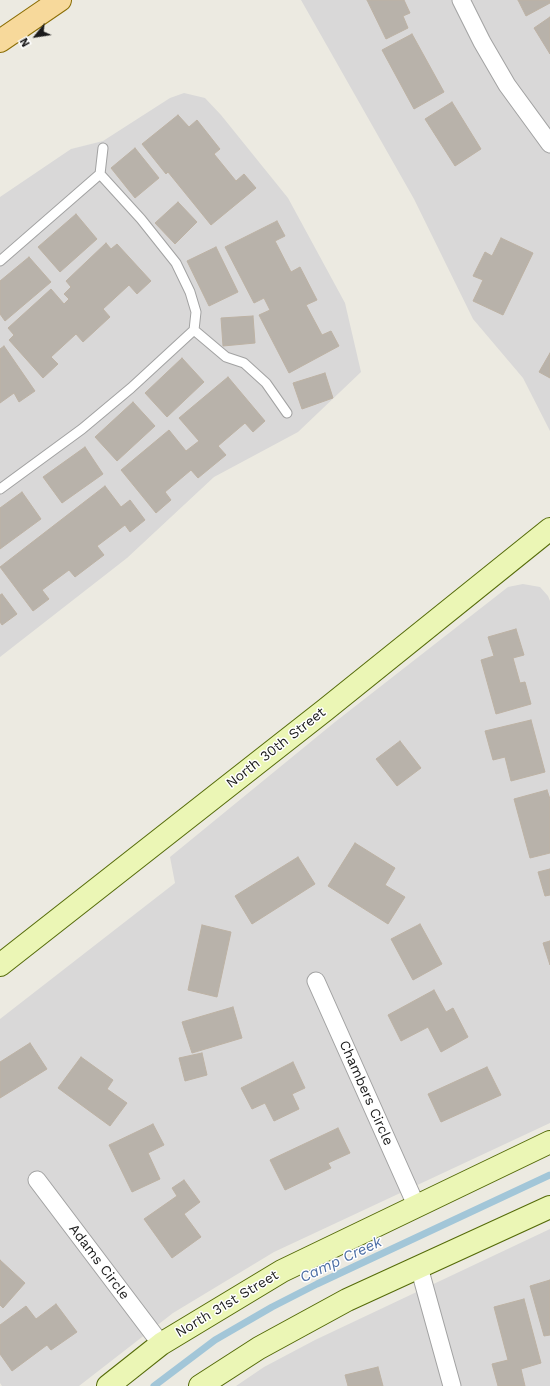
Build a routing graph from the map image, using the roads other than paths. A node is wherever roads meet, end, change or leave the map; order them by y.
1 (60, 0) edge
2 (461, 0) edge
3 (0, 41) edge
4 (550, 144) edge
5 (103, 148) dead end
6 (100, 174) junction
7 (0, 261) edge
8 (194, 330) junction
9 (287, 413) dead end
10 (0, 489) edge
11 (550, 529) edge
12 (0, 965) edge
13 (316, 981) dead end
14 (550, 1142) edge
15 (37, 1180) dead end
16 (416, 1205) junction
17 (550, 1207) edge
18 (419, 1267) junction
19 (161, 1344) junction
20 (108, 1386) edge
21 (200, 1386) edge
22 (452, 1386) edge

1 - 3 main road
2 - 4 street
5 - 6 lane
6 - 7 lane
6 - 8 lane
8 - 9 lane
8 - 10 lane
11 - 12 main road, North 30th Street
13 - 16 street, Chambers Circle
14 - 16 main road, North 31st Street
15 - 19 street, Adams Circle
16 - 19 main road, North 31st Street
17 - 18 main road
18 - 21 main road
18 - 22 street
19 - 20 main road, North 31st Street

